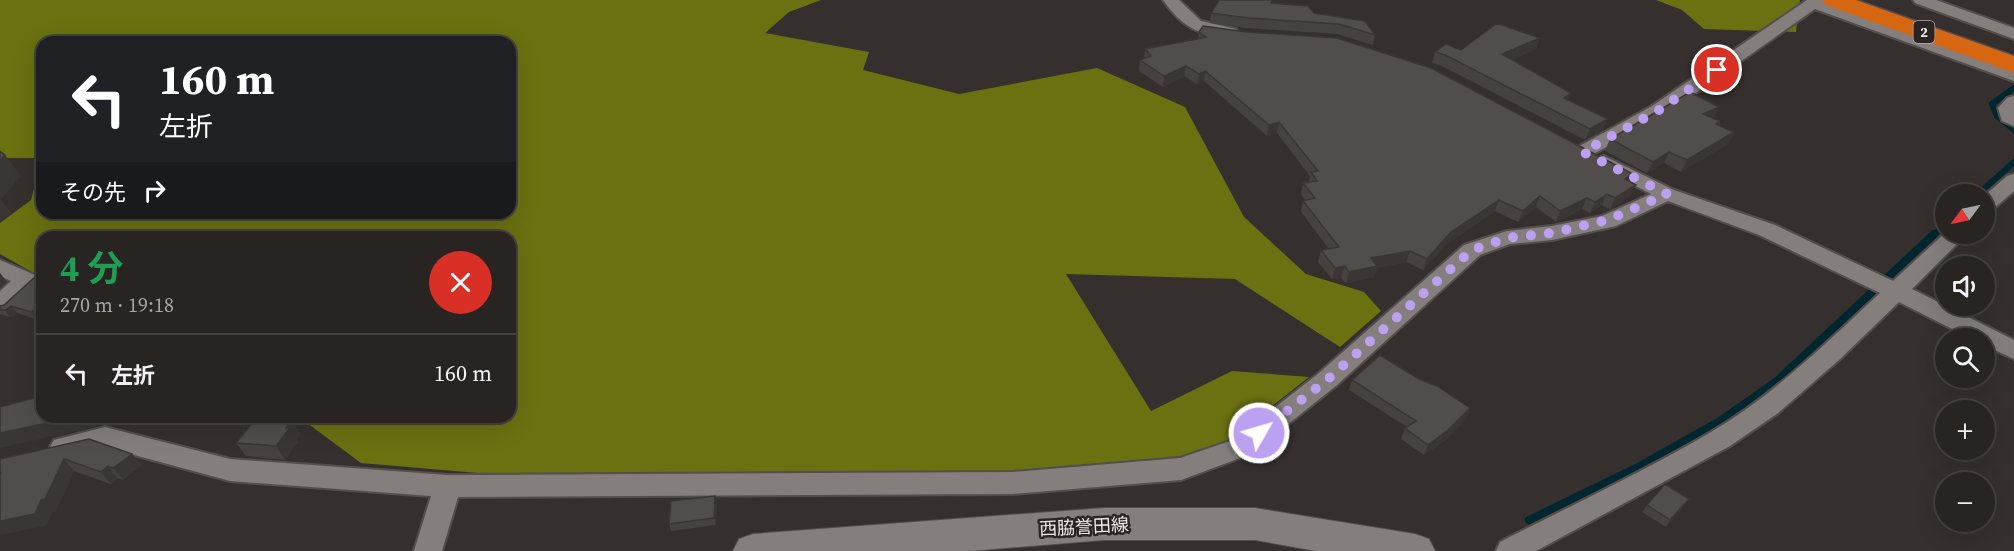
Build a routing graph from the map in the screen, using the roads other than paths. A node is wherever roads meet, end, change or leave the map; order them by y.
1 (1171, 0) edge
2 (1892, 0) edge
3 (1921, 0) edge
4 (1822, 1) edge
5 (1246, 34) edge
6 (2014, 34) edge
7 (2014, 44) edge
8 (2014, 65) edge
9 (2014, 76) edge
10 (2014, 102) edge
11 (2014, 120) edge
12 (1563, 140) edge
13 (1583, 152) junction
14 (2014, 180) edge
15 (1667, 194) junction
16 (1995, 197) edge
17 (1945, 244) edge
18 (0, 267) edge
19 (1896, 291) junction
20 (0, 304) edge
21 (2014, 350) edge
22 (35, 453) edge
23 (448, 486) junction
24 (428, 551) edge
25 (753, 551) edge
26 (1415, 551) edge
27 (1510, 551) edge

1 - 5 street
2 - 7 highway, 2
3 - 6 street
4 - 8 highway, 2
4 - 9 street
4 - 13 street
10 - 11 street
12 - 13 street
13 - 15 street
14 - 16 street
15 - 19 street
15 - 23 street
17 - 19 street
18 - 20 street
19 - 21 street
19 - 27 street
22 - 23 street
23 - 24 street
25 - 26 main road, 西脇誉田線

